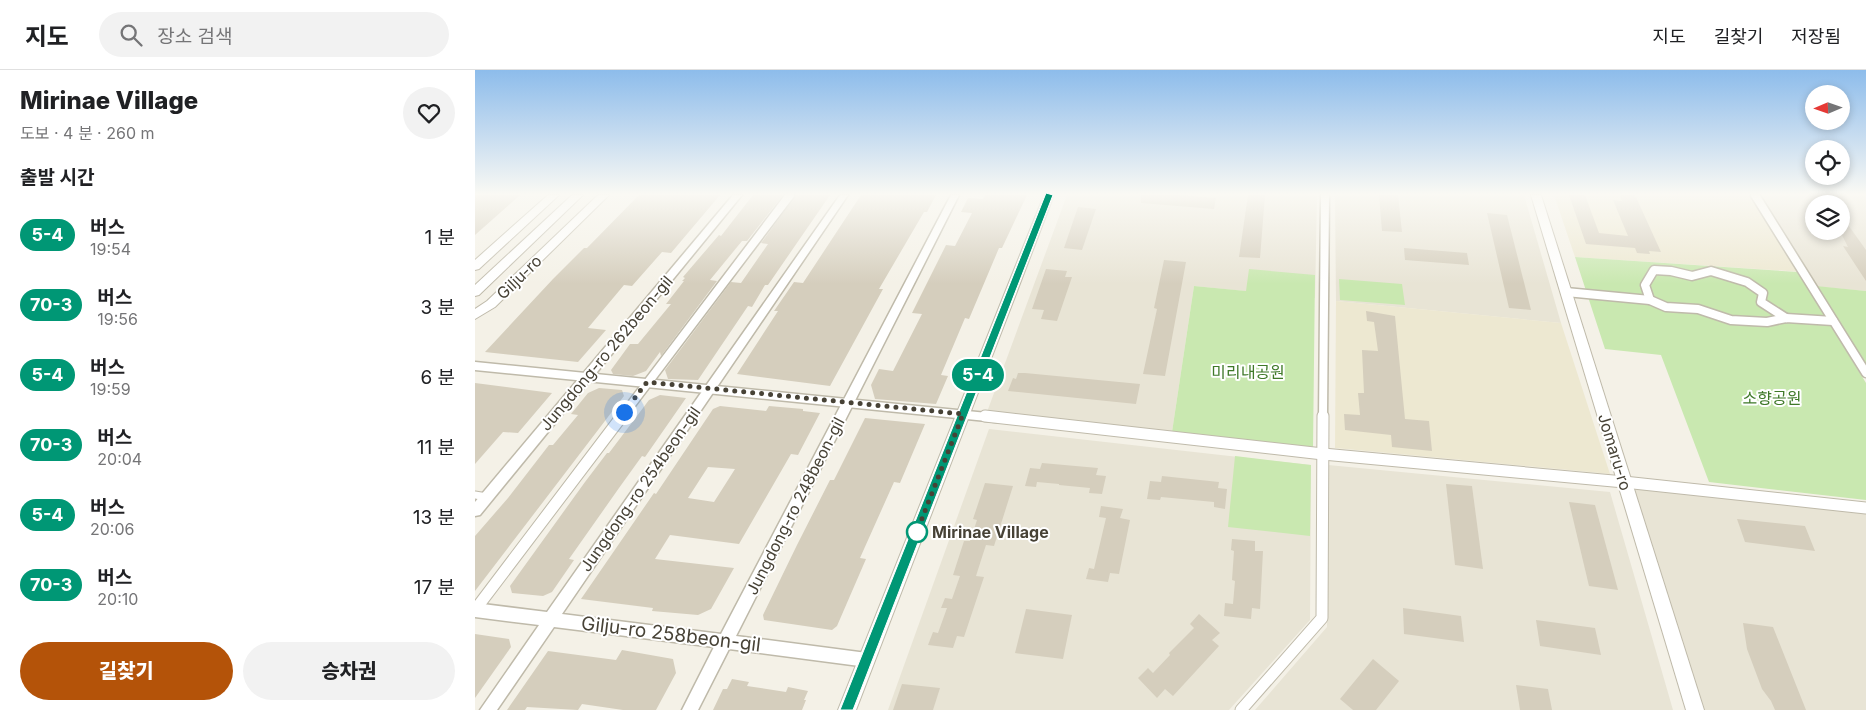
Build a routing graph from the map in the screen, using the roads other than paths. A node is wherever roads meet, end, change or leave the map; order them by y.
1 (520, 225) edge
2 (546, 225) edge
3 (573, 225) edge
4 (712, 225) edge
5 (767, 225) edge
6 (823, 225) edge
7 (940, 225) edge
8 (1037, 225) edge
9 (1325, 225) edge
10 (1545, 225) edge
11 (1773, 225) edge
12 (475, 266) edge
13 (475, 292) edge
14 (1566, 292) junction
15 (1650, 300) junction
16 (475, 315) edge
17 (1786, 318) junction
18 (1833, 321) junction
19 (475, 366) edge
20 (1866, 373) edge
21 (587, 376) junction
22 (647, 382) junction
23 (710, 388) junction
24 (849, 402) junction
25 (963, 414) junction
26 (1323, 454) junction
27 (1624, 482) junction
28 (475, 495) edge
29 (487, 496) junction
30 (1866, 508) edge
31 (475, 511) edge
32 (475, 610) edge
33 (551, 618) junction
34 (726, 640) junction
35 (867, 660) junction
36 (488, 710) edge
37 (690, 710) edge
38 (847, 710) edge
39 (1241, 710) edge
40 (1695, 710) edge

1 - 12 street
2 - 13 street, Gilju-ro
3 - 16 street, Gilju-ro
4 - 21 street, Jungdong-ro 262beon-gil
5 - 22 street
6 - 23 street, Jungdong-ro 254beon-gil
7 - 24 street, Jungdong-ro 248beon-gil
8 - 25 street
9 - 26 street
10 - 14 street, Jomaru-ro
11 - 18 street
14 - 15 street
14 - 27 street, Jomaru-ro
15 - 17 street
15 - 17 street
17 - 18 street
18 - 20 street
19 - 21 street
21 - 22 street
21 - 29 street, Jungdong-ro 262beon-gil
22 - 23 street
22 - 32 street
23 - 24 street
23 - 33 street, Jungdong-ro 254beon-gil
24 - 25 street
24 - 34 street, Jungdong-ro 248beon-gil
25 - 26 street
25 - 35 street
26 - 27 street
26 - 39 street
27 - 30 street
27 - 40 street, Jomaru-ro
28 - 29 lane
29 - 31 street, Jungdong-ro 262beon-gil
32 - 33 street, Gilju-ro 258beon-gil
33 - 34 street, Gilju-ro 258beon-gil
33 - 36 street, Jungdong-ro 254beon-gil
34 - 35 street, Gilju-ro 258beon-gil
34 - 37 street, Jungdong-ro 248beon-gil
35 - 38 street

